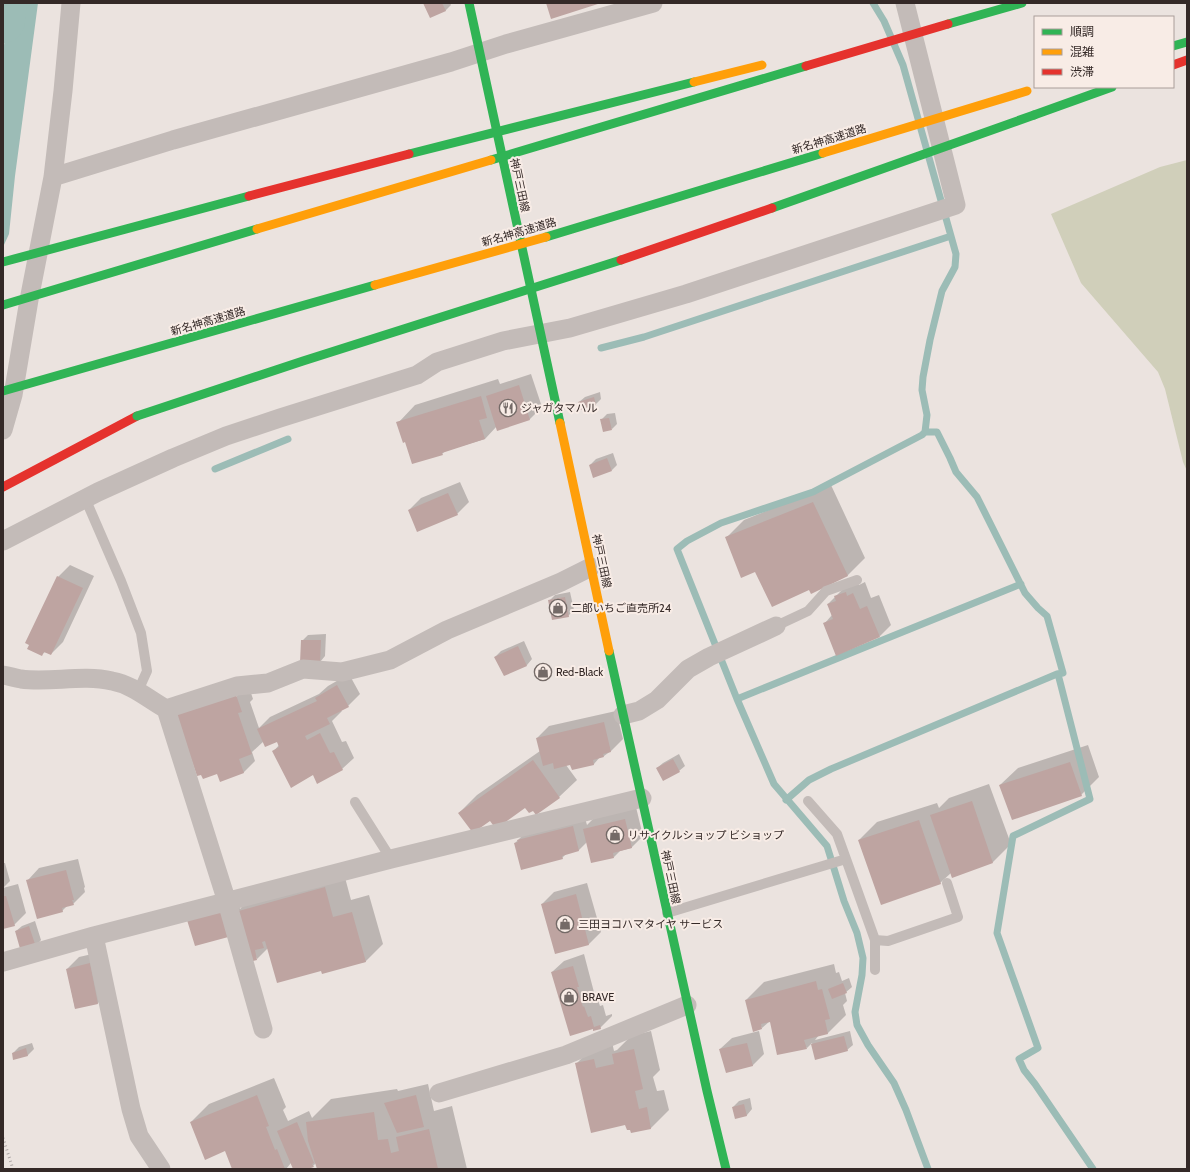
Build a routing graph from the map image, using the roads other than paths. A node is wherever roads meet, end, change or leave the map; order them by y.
1 (71, 3) edge
2 (469, 3) edge
3 (653, 3) edge
4 (905, 3) edge
5 (1022, 3) edge
6 (948, 24) junction
7 (1187, 42) edge
8 (845, 45) dead end
9 (1174, 46) edge
10 (479, 53) junction
11 (1187, 60) edge
12 (768, 64) dead end
13 (1174, 65) edge
14 (1109, 88) edge
15 (1030, 90) dead end
16 (53, 177) junction
17 (3, 262) edge
18 (3, 305) edge
19 (540, 333) junction
20 (3, 391) edge
21 (137, 416) junction
22 (3, 430) edge
23 (52, 450) dead end
24 (3, 487) edge
25 (85, 498) junction
26 (3, 541) edge
27 (591, 567) junction
28 (857, 580) dead end
29 (776, 626) joint
30 (3, 675) edge
31 (138, 691) junction
32 (166, 709) junction
33 (623, 715) junction
34 (642, 798) junction
35 (808, 801) dead end
36 (355, 802) dead end
37 (846, 858) junction
38 (391, 859) junction
39 (947, 884) dead end
40 (227, 902) junction
41 (667, 912) junction
42 (94, 936) junction
43 (874, 940) junction
44 (3, 962) edge
45 (875, 970) dead end
46 (688, 1005) junction
47 (263, 1029) dead end
48 (439, 1093) dead end
49 (162, 1169) edge
50 (726, 1169) edge

1 - 16 street
2 - 10 main road, 神戸三田線
3 - 10 street
4 - 19 street
5 - 6 main road
6 - 8 main road, bridge
6 - 18 main road, bridge
7 - 9 main road
10 - 16 street
10 - 19 main road, 神戸三田線
11 - 13 main road
12 - 17 main road, bridge
14 - 21 main road, bridge
15 - 20 main road, 新名神高速道路, bridge
16 - 22 street
19 - 25 street
19 - 27 main road, 神戸三田線
21 - 23 main road
21 - 24 main road
25 - 26 street
25 - 31 lane
27 - 32 street
27 - 33 main road, 神戸三田線
28 - 29 lane
29 - 33 street
30 - 31 street
31 - 32 street
32 - 40 street
33 - 34 main road, 神戸三田線
34 - 38 street
34 - 41 main road, 神戸三田線
35 - 37 lane
36 - 38 lane
37 - 41 lane
37 - 43 lane
38 - 40 street
39 - 43 lane
40 - 42 street
40 - 47 street
41 - 46 main road, 神戸三田線
42 - 44 street
42 - 49 street
43 - 45 lane
46 - 48 street
46 - 50 main road, 神戸三田線

